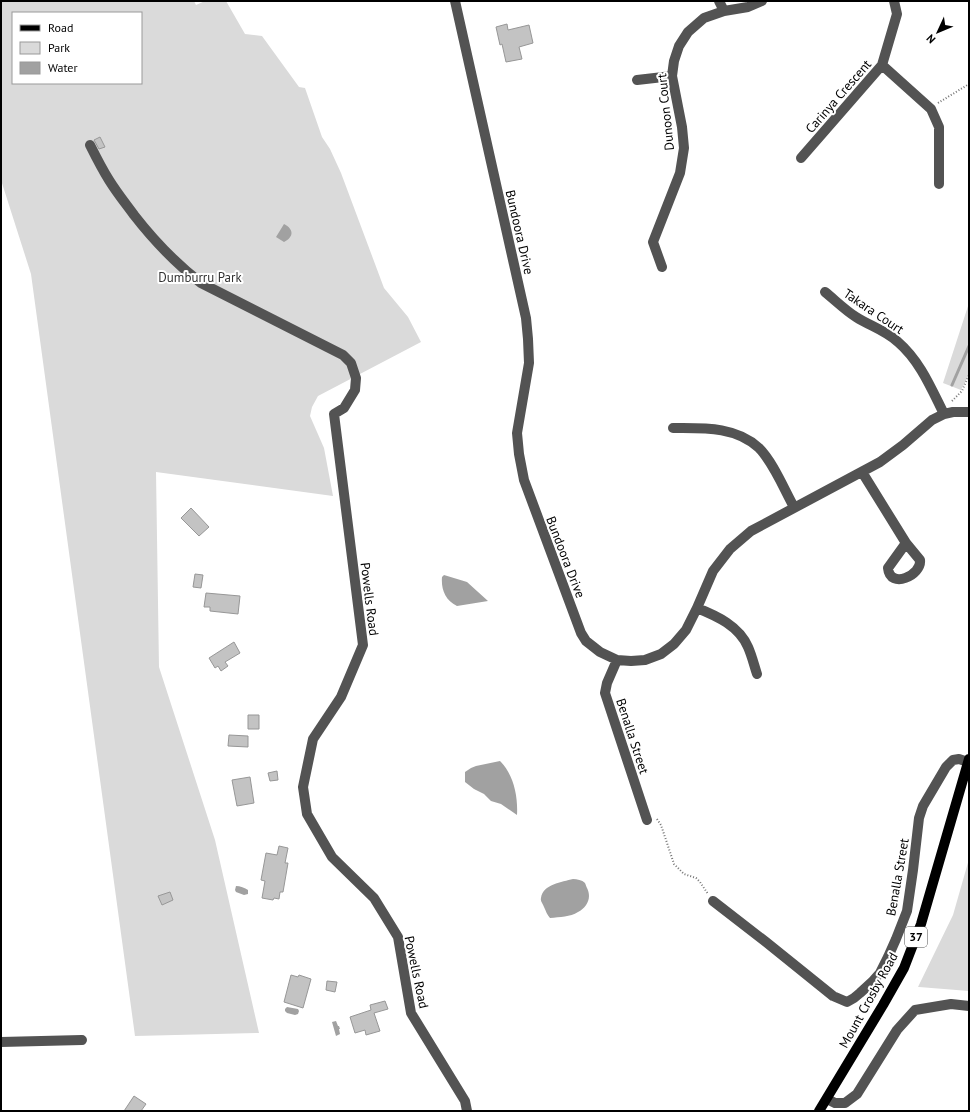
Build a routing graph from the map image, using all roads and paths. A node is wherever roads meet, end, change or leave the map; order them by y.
1 (455, 1) edge
2 (719, 1) edge
3 (762, 1) edge
4 (894, 1) edge
5 (724, 11) junction
6 (882, 65) junction
7 (672, 76) junction
8 (637, 80) dead end
9 (969, 84) edge
10 (937, 104) dead end
11 (90, 145) dead end
12 (801, 158) dead end
13 (939, 184) dead end
14 (662, 267) dead end
15 (825, 292) dead end
16 (969, 375) edge
17 (952, 401) dead end
18 (969, 412) edge
19 (944, 414) junction
20 (673, 428) dead end
21 (862, 472) junction
22 (794, 507) junction
23 (906, 543) dead end
24 (697, 608) junction
25 (617, 660) junction
26 (757, 674) dead end
27 (968, 760) edge
28 (647, 818) joint
29 (713, 901) joint
30 (969, 1006) edge
31 (82, 1040) dead end
32 (1, 1042) edge
33 (826, 1099) junction
34 (468, 1111) edge
35 (819, 1111) edge

1 - 25 street, Bundoora Drive
2 - 5 street
3 - 5 street, Dunoon Court
4 - 6 street, Carinya Crescent
5 - 7 street, Dunoon Court
6 - 12 street, Carinya Crescent
6 - 13 street
7 - 8 street
7 - 14 street, Dunoon Court
9 - 10 path
11 - 34 street, Powells Road
15 - 19 street, Takara Court
16 - 17 path
18 - 19 street, Bundoora Drive
19 - 21 street, Bundoora Drive
20 - 22 street
21 - 22 street, Bundoora Drive
21 - 23 street
22 - 24 street, Bundoora Drive
24 - 25 street, Bundoora Drive
24 - 26 street
25 - 28 street, Benalla Street
27 - 29 street, Benalla Street
27 - 33 main road, Mount Crosby Road / 37
28 - 29 path
30 - 33 street
31 - 32 street
33 - 35 main road, Mount Crosby Road / 37

